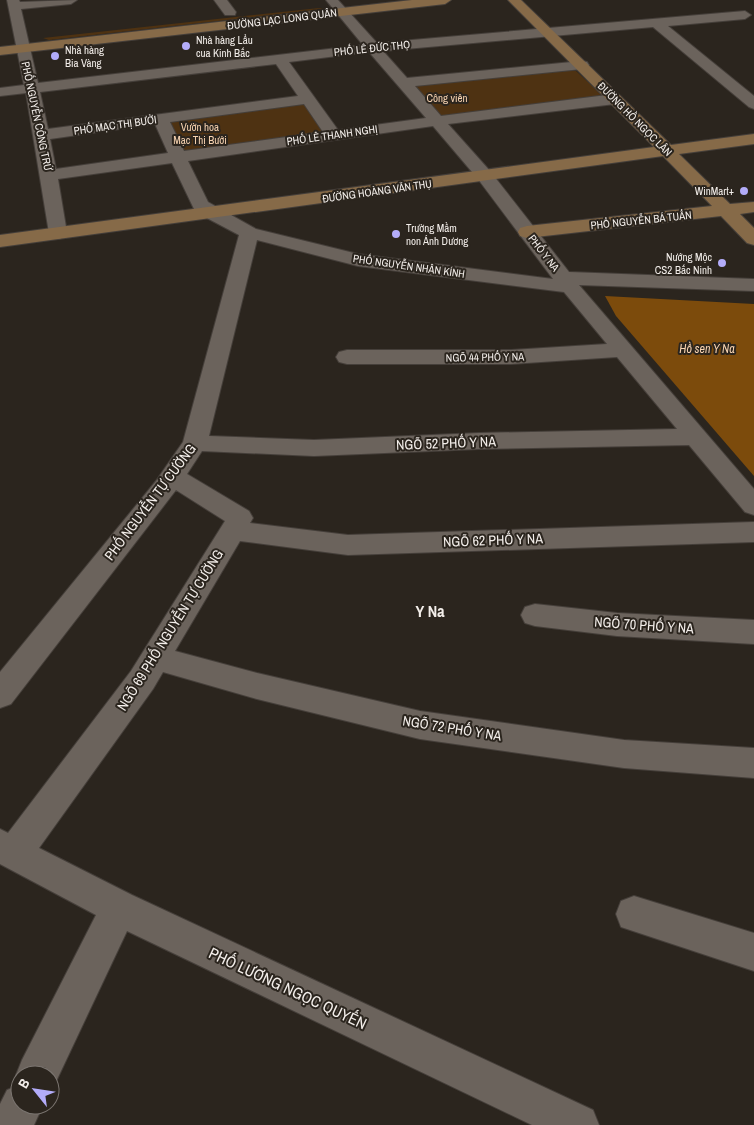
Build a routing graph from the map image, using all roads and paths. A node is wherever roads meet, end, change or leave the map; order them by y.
1 (71, 0) edge
2 (220, 0) edge
3 (445, 0) edge
4 (514, 0) edge
5 (14, 3) edge
6 (340, 4) edge
7 (730, 5) dead end
8 (230, 12) junction
9 (750, 18) edge
10 (655, 22) junction
11 (549, 32) junction
12 (0, 38) edge
13 (22, 42) junction
14 (372, 48) junction
15 (0, 51) edge
16 (280, 59) junction
17 (582, 65) junction
18 (404, 83) junction
19 (32, 88) junction
20 (0, 92) edge
21 (308, 99) junction
22 (615, 99) junction
23 (754, 104) edge
24 (161, 119) junction
25 (437, 121) junction
26 (41, 135) junction
27 (333, 135) junction
28 (754, 139) edge
29 (666, 150) junction
30 (178, 157) junction
31 (49, 175) junction
32 (484, 175) junction
33 (754, 207) edge
34 (725, 210) junction
35 (210, 214) junction
36 (527, 232) junction
37 (58, 233) junction
38 (249, 233) junction
39 (754, 239) edge
40 (0, 241) edge
41 (567, 283) junction
42 (754, 285) edge
43 (623, 350) junction
44 (347, 357) dead end
45 (697, 437) junction
46 (195, 443) junction
47 (172, 476) junction
48 (754, 506) edge
49 (233, 530) junction
50 (754, 532) edge
51 (535, 614) dead end
52 (754, 632) edge
53 (155, 658) junction
54 (0, 695) edge
55 (754, 763) edge
56 (7, 850) edge
57 (119, 908) junction
58 (634, 914) dead end
59 (754, 952) edge
60 (42, 1065) edge
61 (578, 1125) edge

1 - 5 street
2 - 8 street
3 - 6 street, ĐƯỜNG LẠC LONG QUÂN
4 - 11 street, ĐƯỜNG HỒ NGỌC LÂN
5 - 13 street, PHỐ NGUYỄN CÔNG TRỨ
6 - 8 street, ĐƯỜNG LẠC LONG QUÂN
6 - 13 street, ĐƯỜNG LẠC LONG QUÂN
6 - 14 street, PHỐ Y NA
7 - 9 street
8 - 13 street, ĐƯỜNG LẠC LONG QUÂN
9 - 10 street, PHỐ LÊ ĐỨC THỌ
10 - 11 street, PHỐ LÊ ĐỨC THỌ
10 - 23 street
11 - 14 street, PHỐ LÊ ĐỨC THỌ
11 - 17 street, ĐƯỜNG HỒ NGỌC LÂN
12 - 13 street, ĐƯỜNG LẠC LONG QUÂN
13 - 15 street, ĐƯỜNG LẠC LONG QUÂN
13 - 19 street, PHỐ NGUYỄN CÔNG TRỨ
14 - 16 street, PHỐ LÊ ĐỨC THỌ
14 - 18 street, PHỐ Y NA
16 - 19 street, PHỐ LÊ ĐỨC THỌ
16 - 21 street
17 - 18 street
17 - 22 street, ĐƯỜNG HỒ NGỌC LÂN
18 - 25 street, PHỐ Y NA
19 - 20 street, PHỐ LÊ ĐỨC THỌ
19 - 26 street, PHỐ NGUYỄN CÔNG TRỨ
21 - 24 street, PHỐ MẠC THỊ BƯỞI
21 - 27 street
22 - 25 street, PHỐ LÊ THANH NGHỊ
22 - 29 street, ĐƯỜNG HỒ NGỌC LÂN
24 - 26 street, PHỐ MẠC THỊ BƯỞI
24 - 30 street
25 - 27 street, PHỐ LÊ THANH NGHỊ
25 - 32 street, PHỐ Y NA
26 - 31 street, PHỐ NGUYỄN CÔNG TRỨ
27 - 30 street, PHỐ LÊ THANH NGHỊ
28 - 29 street, ĐƯỜNG HOÀNG VĂN THỤ
29 - 32 street, ĐƯỜNG HOÀNG VĂN THỤ
29 - 34 street, ĐƯỜNG HỒ NGỌC LÂN
30 - 31 street, PHỐ LÊ THANH NGHỊ
30 - 35 street
31 - 37 street, PHỐ NGUYỄN CÔNG TRỨ
32 - 35 street, ĐƯỜNG HOÀNG VĂN THỤ
32 - 36 street, PHỐ Y NA
33 - 34 street, PHỐ NGUYỄN BÁ TUẤN
34 - 36 street, PHỐ NGUYỄN BÁ TUẤN
34 - 39 street, ĐƯỜNG HỒ NGỌC LÂN
35 - 37 street, ĐƯỜNG HOÀNG VĂN THỤ
35 - 38 street
36 - 41 street, PHỐ Y NA
37 - 40 street, ĐƯỜNG HOÀNG VĂN THỤ
38 - 41 street, PHỐ NGUYỄN NHÂN KÍNH
38 - 46 street, PHỐ NGUYỄN TỰ CƯỜNG
41 - 42 street, PHỐ NGUYỄN NHÂN KÍNH
41 - 43 street, PHỐ Y NA
43 - 44 street, NGÕ 44 PHỐ Y NA
43 - 45 street, PHỐ Y NA
45 - 46 street, NGÕ 52 PHỐ Y NA
45 - 48 street, PHỐ Y NA
46 - 47 street, PHỐ NGUYỄN TỰ CƯỜNG
47 - 49 street
47 - 54 street, PHỐ NGUYỄN TỰ CƯỜNG
49 - 50 street, NGÕ 62 PHỐ Y NA
49 - 53 street, NGÕ 69 PHỐ NGUYỄN TỰ CƯỜNG
51 - 52 street, NGÕ 70 PHỐ Y NA
53 - 55 street, NGÕ 72 PHỐ Y NA
53 - 56 street, NGÕ 69 PHỐ NGUYỄN TỰ CƯỜNG
56 - 57 street, PHỐ LƯƠNG NGỌC QUYẾN
57 - 60 street
57 - 61 street, PHỐ LƯƠNG NGỌC QUYẾN
58 - 59 street

